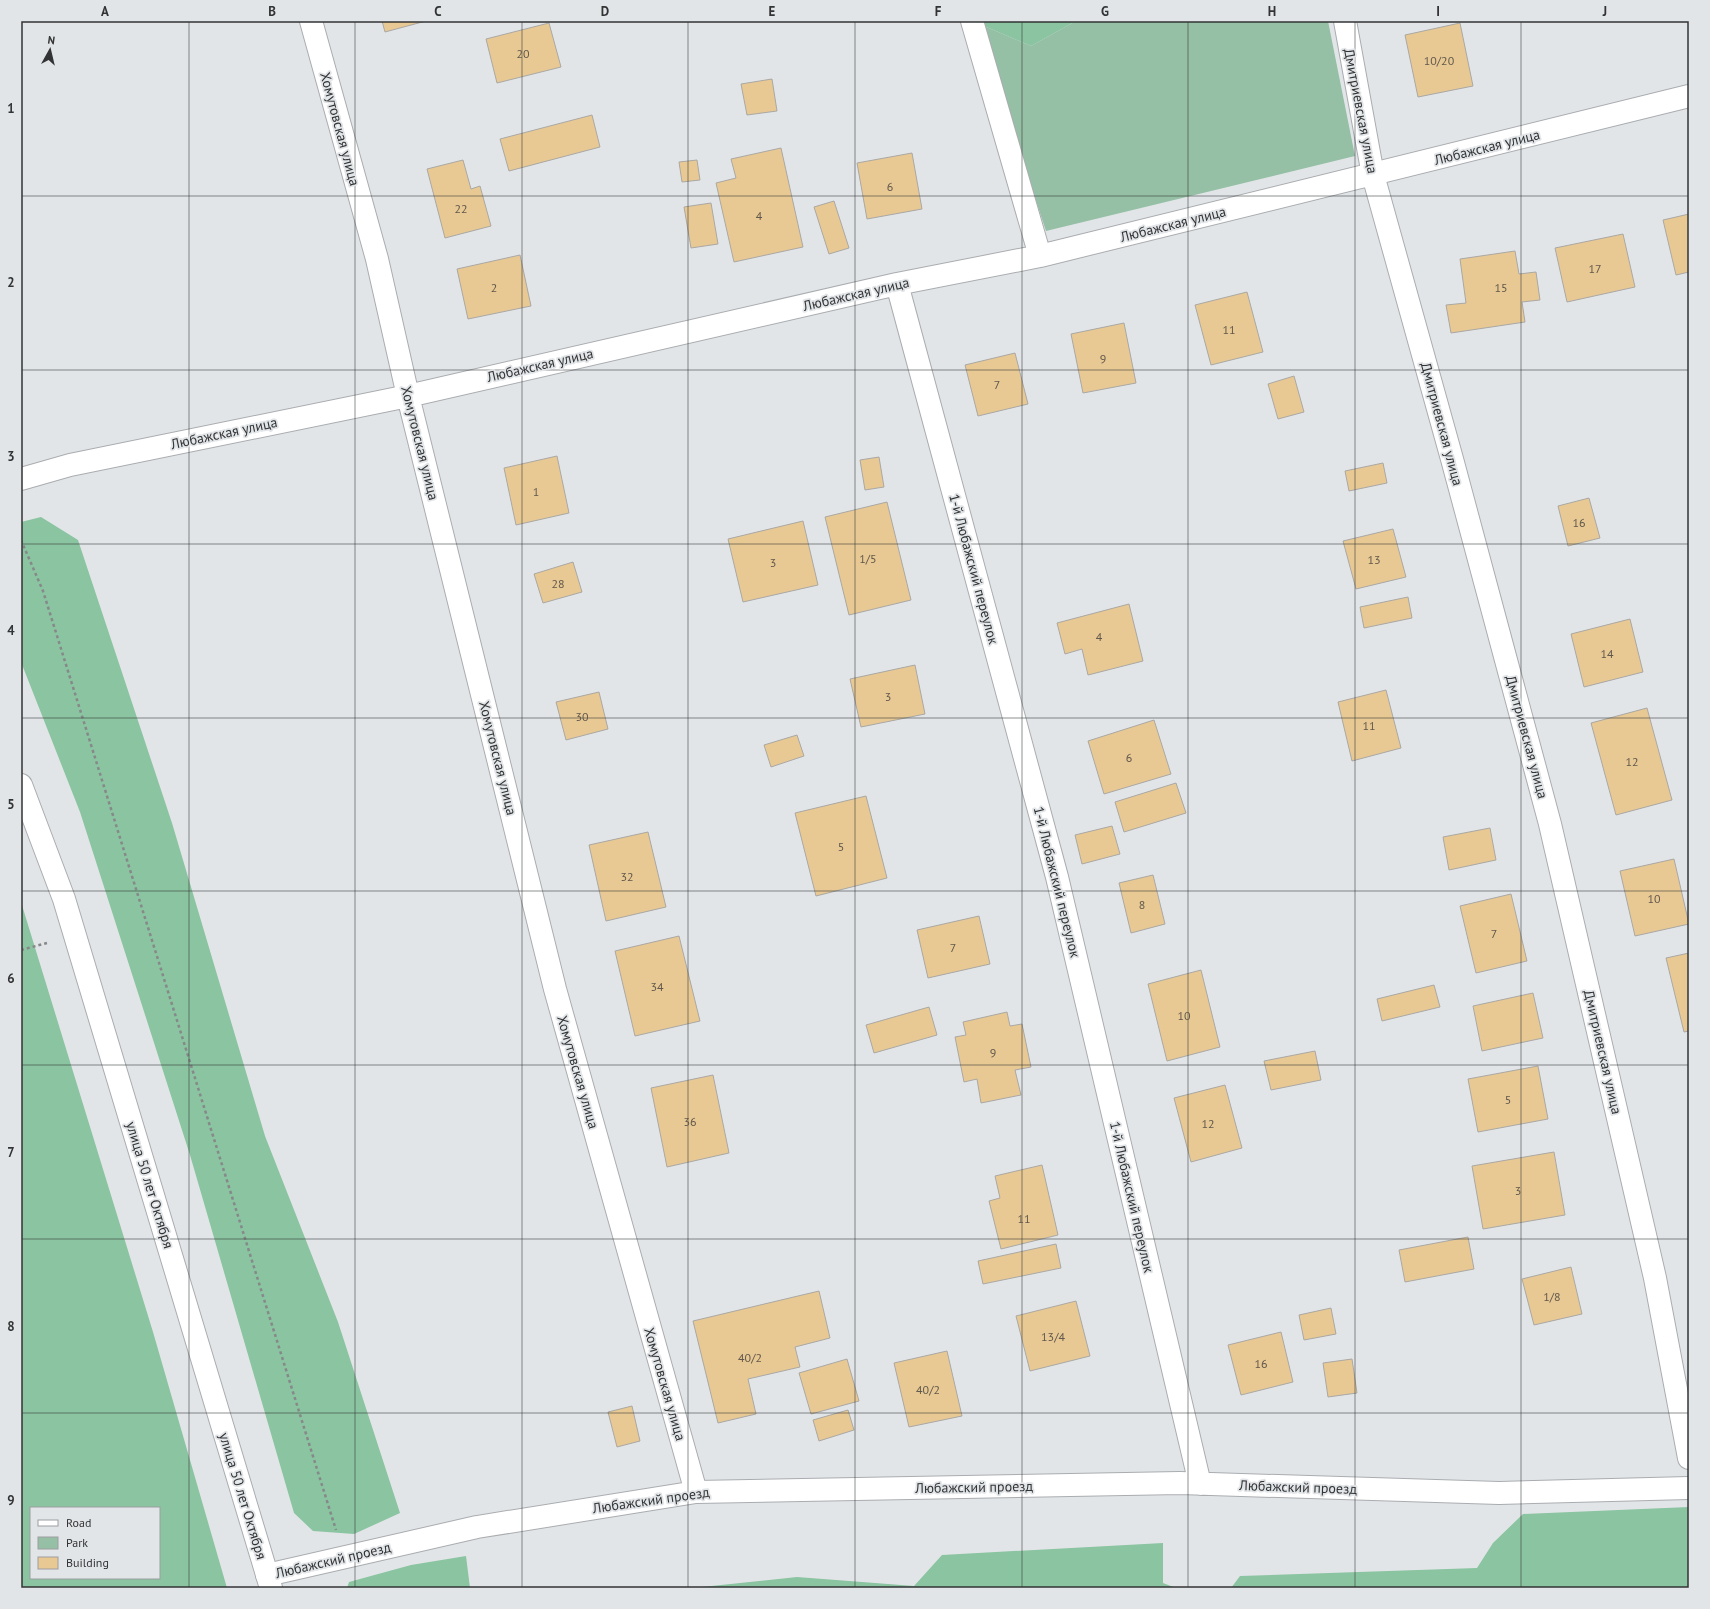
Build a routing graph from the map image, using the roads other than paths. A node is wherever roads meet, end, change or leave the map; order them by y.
1 (311, 21) edge
2 (972, 21) edge
3 (1344, 21) edge
4 (1689, 96) edge
5 (1373, 175) junction
6 (1040, 256) junction
7 (897, 284) junction
8 (408, 396) junction
9 (21, 479) edge
10 (21, 785) edge
11 (1689, 1458) edge
12 (1200, 1484) junction
13 (1689, 1488) edge
14 (696, 1492) junction
15 (269, 1581) edge

1 - 8 street, Хомутовская улица
2 - 6 street
3 - 5 street, Дмитриевская улица
4 - 5 street, Любажская улица
5 - 6 street, Любажская улица
5 - 11 street, Дмитриевская улица
6 - 7 street, Любажская улица
7 - 8 street, Любажская улица
7 - 12 street, 1-й Любажский переулок
8 - 9 street, Любажская улица
8 - 14 street, Хомутовская улица
10 - 15 street, улица 50 лет Октября
12 - 13 street, Любажский проезд
12 - 14 street, Любажский проезд
14 - 15 street, Любажский проезд

